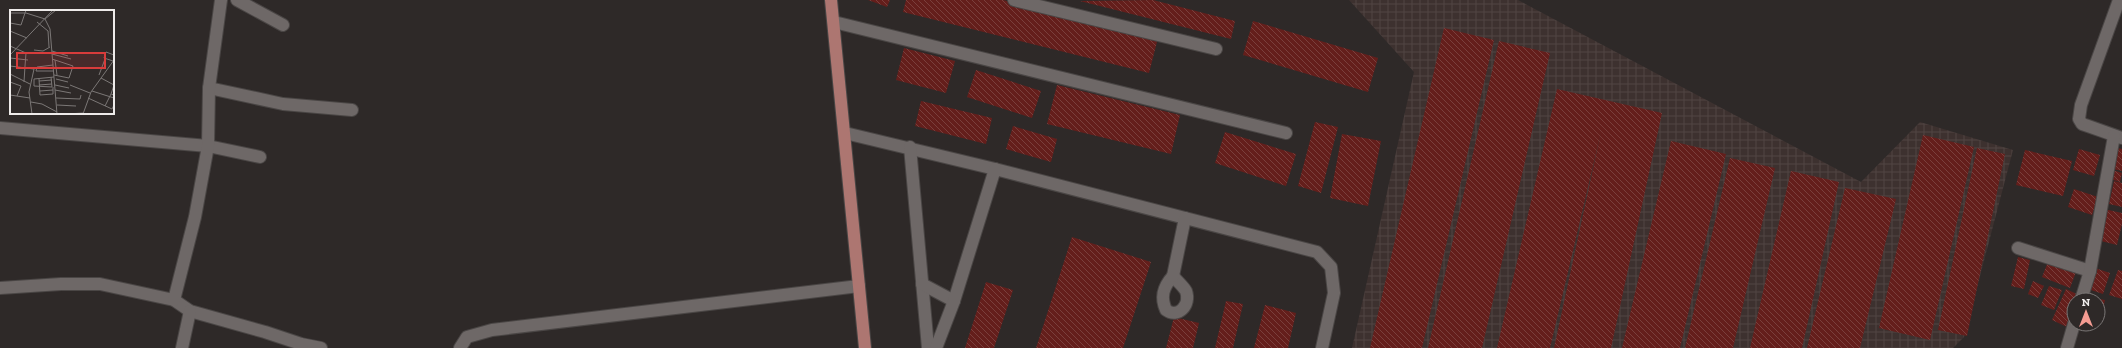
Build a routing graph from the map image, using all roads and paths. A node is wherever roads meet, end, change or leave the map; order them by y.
1 (220, 0) edge
2 (237, 0) edge
3 (831, 0) edge
4 (1014, 0) edge
5 (2119, 0) edge
6 (834, 22) junction
7 (283, 25) dead end
8 (1216, 49) dead end
9 (209, 88) junction
10 (352, 110) dead end
11 (0, 128) edge
12 (845, 133) junction
13 (1286, 133) dead end
14 (2118, 137) edge
15 (208, 146) junction
16 (910, 147) junction
17 (260, 156) dead end
18 (995, 169) junction
19 (1185, 218) junction
20 (2018, 248) dead end
21 (2090, 271) junction
22 (1173, 276) dead end
23 (922, 284) junction
24 (858, 286) junction
25 (0, 288) edge
26 (2083, 292) edge
27 (174, 300) junction
28 (954, 301) junction
29 (190, 311) junction
30 (2072, 332) edge
31 (182, 348) edge
32 (320, 348) edge
33 (460, 348) edge
34 (865, 348) edge
35 (928, 348) edge
36 (936, 348) edge
37 (1322, 348) edge
38 (2067, 348) edge

1 - 9 street
2 - 7 street
3 - 6 main road
4 - 8 street
5 - 14 street
6 - 12 main road
6 - 13 street
9 - 10 street
9 - 15 street
11 - 15 street
12 - 16 street
12 - 24 main road
14 - 21 street
15 - 17 street
15 - 27 street
16 - 18 street
16 - 23 street
18 - 19 street
18 - 28 street
19 - 22 street
19 - 37 street
20 - 21 street
21 - 26 street
23 - 28 street
23 - 35 street
24 - 33 street
24 - 34 main road
25 - 27 street
27 - 29 street
28 - 36 street
29 - 31 street
29 - 32 street
30 - 38 street

